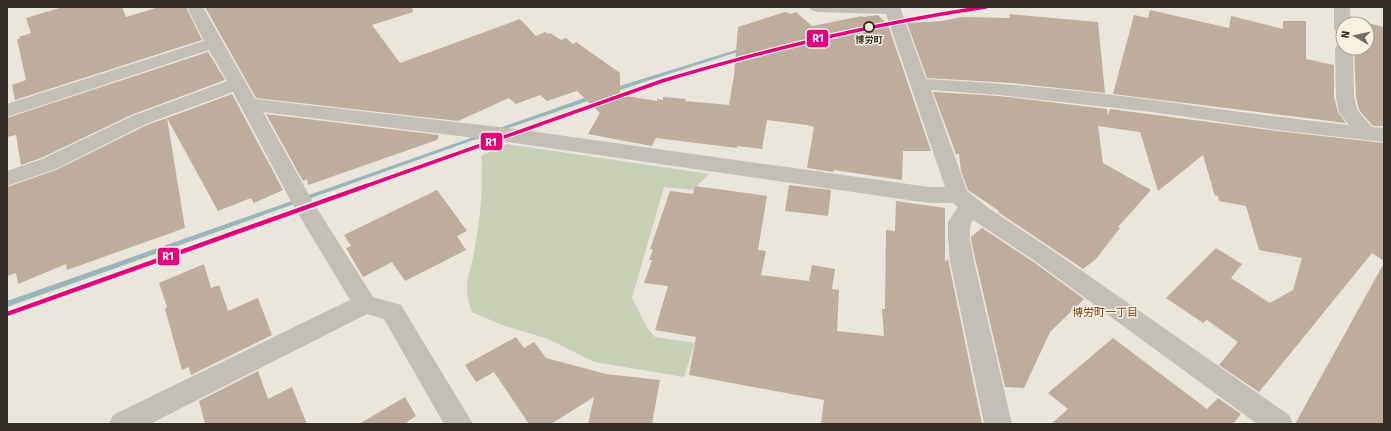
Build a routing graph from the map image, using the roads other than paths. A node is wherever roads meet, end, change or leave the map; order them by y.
1 (195, 7) edge
2 (817, 7) edge
3 (894, 11) edge
4 (214, 44) junction
5 (1344, 56) edge
6 (238, 84) junction
7 (919, 84) junction
8 (249, 104) junction
9 (7, 111) edge
10 (1365, 132) junction
11 (1384, 134) edge
12 (7, 179) edge
13 (965, 201) junction
14 (365, 304) junction
15 (123, 424) edge
16 (458, 424) edge
17 (998, 424) edge
18 (1280, 424) edge

1 - 4 street
2 - 3 street
3 - 7 street
4 - 6 street
4 - 9 street
5 - 10 street
6 - 8 street
6 - 12 street
7 - 10 street
7 - 13 street
8 - 13 street
8 - 14 street
10 - 11 street
13 - 17 street
13 - 18 street
14 - 15 street
14 - 16 street

